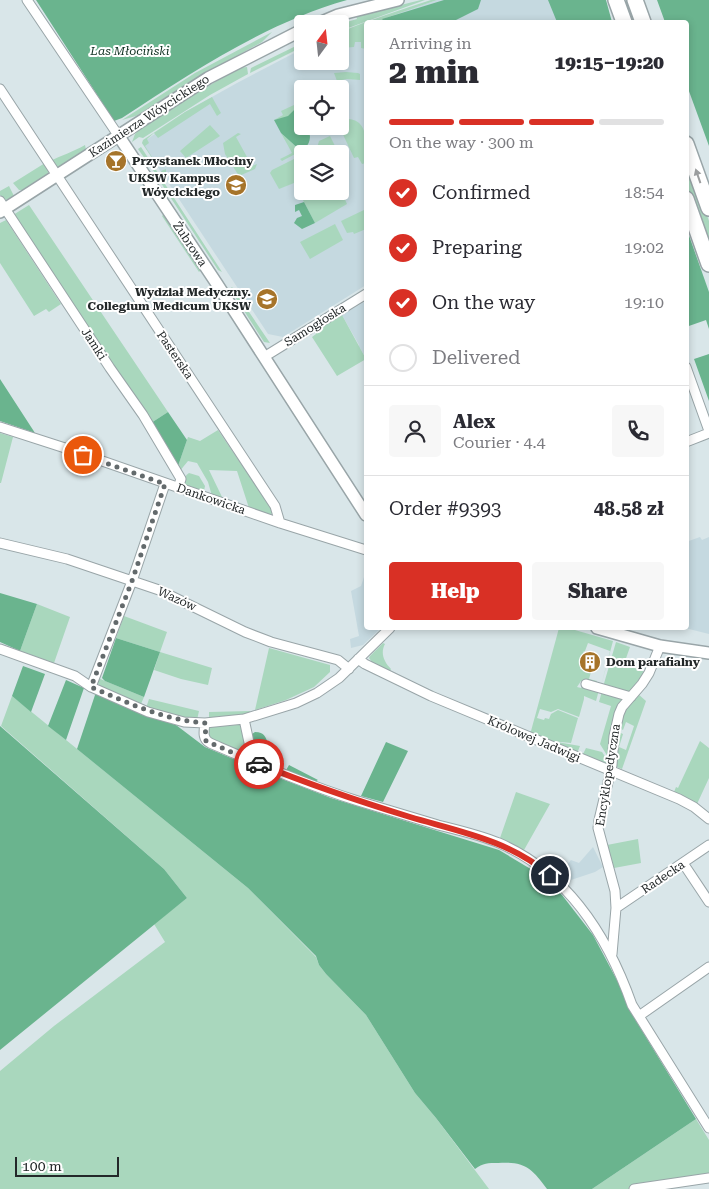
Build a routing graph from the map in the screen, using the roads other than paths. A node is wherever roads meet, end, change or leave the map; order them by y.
1 (27, 0) edge
2 (398, 0) edge
3 (616, 0) edge
4 (636, 0) edge
5 (338, 15) edge
6 (623, 20) edge
7 (643, 20) edge
8 (294, 34) edge
9 (0, 89) edge
10 (118, 135) junction
11 (689, 152) edge
12 (56, 176) junction
13 (2, 207) edge
14 (689, 207) edge
15 (709, 208) edge
16 (709, 264) edge
17 (364, 295) edge
18 (264, 357) junction
19 (689, 375) edge
20 (0, 427) edge
21 (709, 432) edge
22 (689, 441) edge
23 (165, 484) junction
24 (178, 488) junction
25 (364, 512) edge
26 (280, 523) junction
27 (0, 543) edge
28 (364, 549) edge
29 (132, 581) junction
30 (388, 630) edge
31 (612, 630) edge
32 (660, 646) junction
33 (0, 649) edge
34 (709, 653) edge
35 (358, 659) junction
36 (349, 669) junction
37 (586, 684) dead end
38 (91, 687) junction
39 (631, 697) junction
40 (244, 719) junction
41 (205, 723) junction
42 (253, 761) junction
43 (611, 771) junction
44 (709, 819) edge
45 (709, 845) edge
46 (684, 863) junction
47 (709, 902) edge
48 (616, 908) junction
49 (612, 954) junction
50 (709, 967) edge
51 (639, 1016) junction
52 (707, 1122) edge
53 (709, 1178) edge
54 (672, 1186) edge
55 (634, 1189) edge

1 - 10 street, Żubrowa
2 - 5 street
3 - 6 highway
4 - 7 highway
8 - 10 street, Kazimierza Wóycickiego
9 - 12 street, Pasterska
10 - 12 street, Kazimierza Wóycickiego
10 - 18 street, Żubrowa
15 -> 11 highway
12 - 13 street, Kazimierza Wóycickiego
12 - 26 street, Pasterska
13 - 24 street, Jamki
14 - 16 highway
17 - 18 street, Samogłoska
18 - 25 street, Żubrowa
19 - 21 street
20 - 23 street, Dankowicka
21 - 22 street
23 - 24 street, Dankowicka
23 - 29 street
24 - 26 street, Dankowicka
26 - 28 street, Dankowicka
27 - 29 street, Wazów
29 - 36 street, Wazów
29 - 38 street
30 - 35 street
31 - 32 street
32 - 34 street
32 - 39 street, Encyklopedyczna
33 - 38 street
35 - 36 street
35 - 43 street, Królowej Jadwigi
36 - 40 street
37 - 39 street
38 - 41 street
39 - 43 street, Encyklopedyczna
40 - 41 street
40 - 42 street
41 - 42 street
42 - 49 street
43 - 44 street, Królowej Jadwigi
43 - 48 street, Encyklopedyczna
45 - 46 street, Radecka
46 - 47 street
46 - 48 street, Radecka
48 - 49 street, Encyklopedyczna
49 - 51 street, Encyklopedyczna
50 - 51 street
51 - 52 street, Encyklopedyczna
53 - 54 street
54 - 55 street

